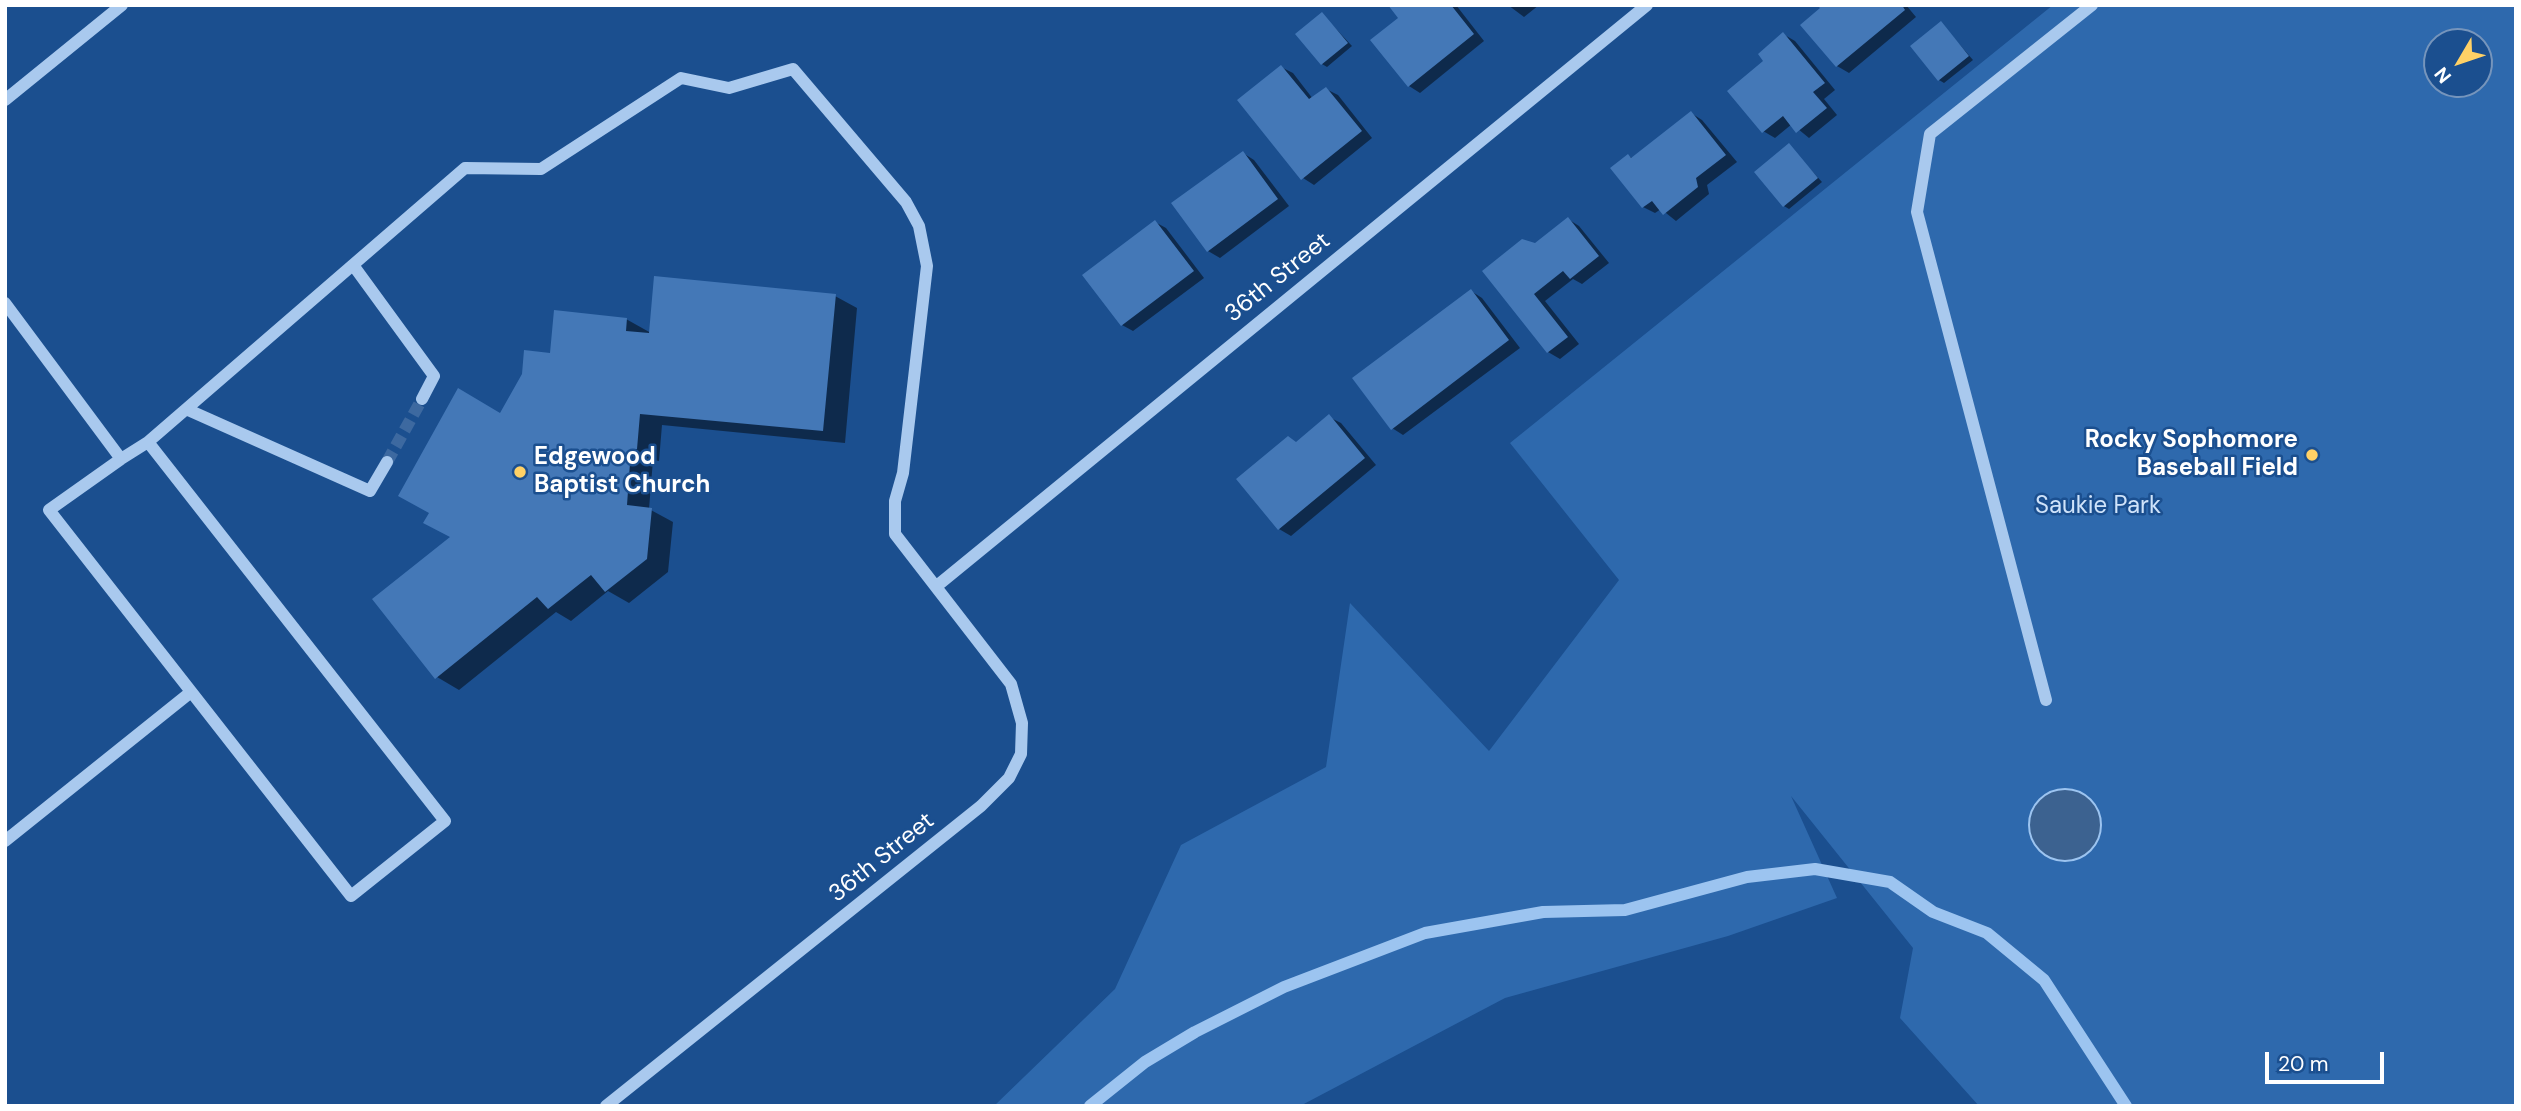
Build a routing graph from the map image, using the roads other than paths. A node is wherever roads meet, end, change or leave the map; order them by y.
1 (122, 5) edge
2 (1647, 5) edge
3 (2092, 5) edge
4 (5, 100) edge
5 (353, 265) junction
6 (5, 303) edge
7 (422, 399) tunnel mouth
8 (186, 408) junction
9 (148, 442) junction
10 (121, 459) junction
11 (387, 462) tunnel mouth
12 (937, 585) junction
13 (191, 692) junction
14 (2046, 700) dead end
15 (5, 841) edge
16 (606, 1106) edge

1 - 4 street
2 - 12 street, 36th Street
3 - 14 street
5 - 7 street
5 - 8 street
5 - 12 street, 36th Street
6 - 10 street
8 - 9 street
8 - 11 street
9 - 10 street
9 - 13 street
10 - 13 street
12 - 16 street, 36th Street
13 - 15 street

